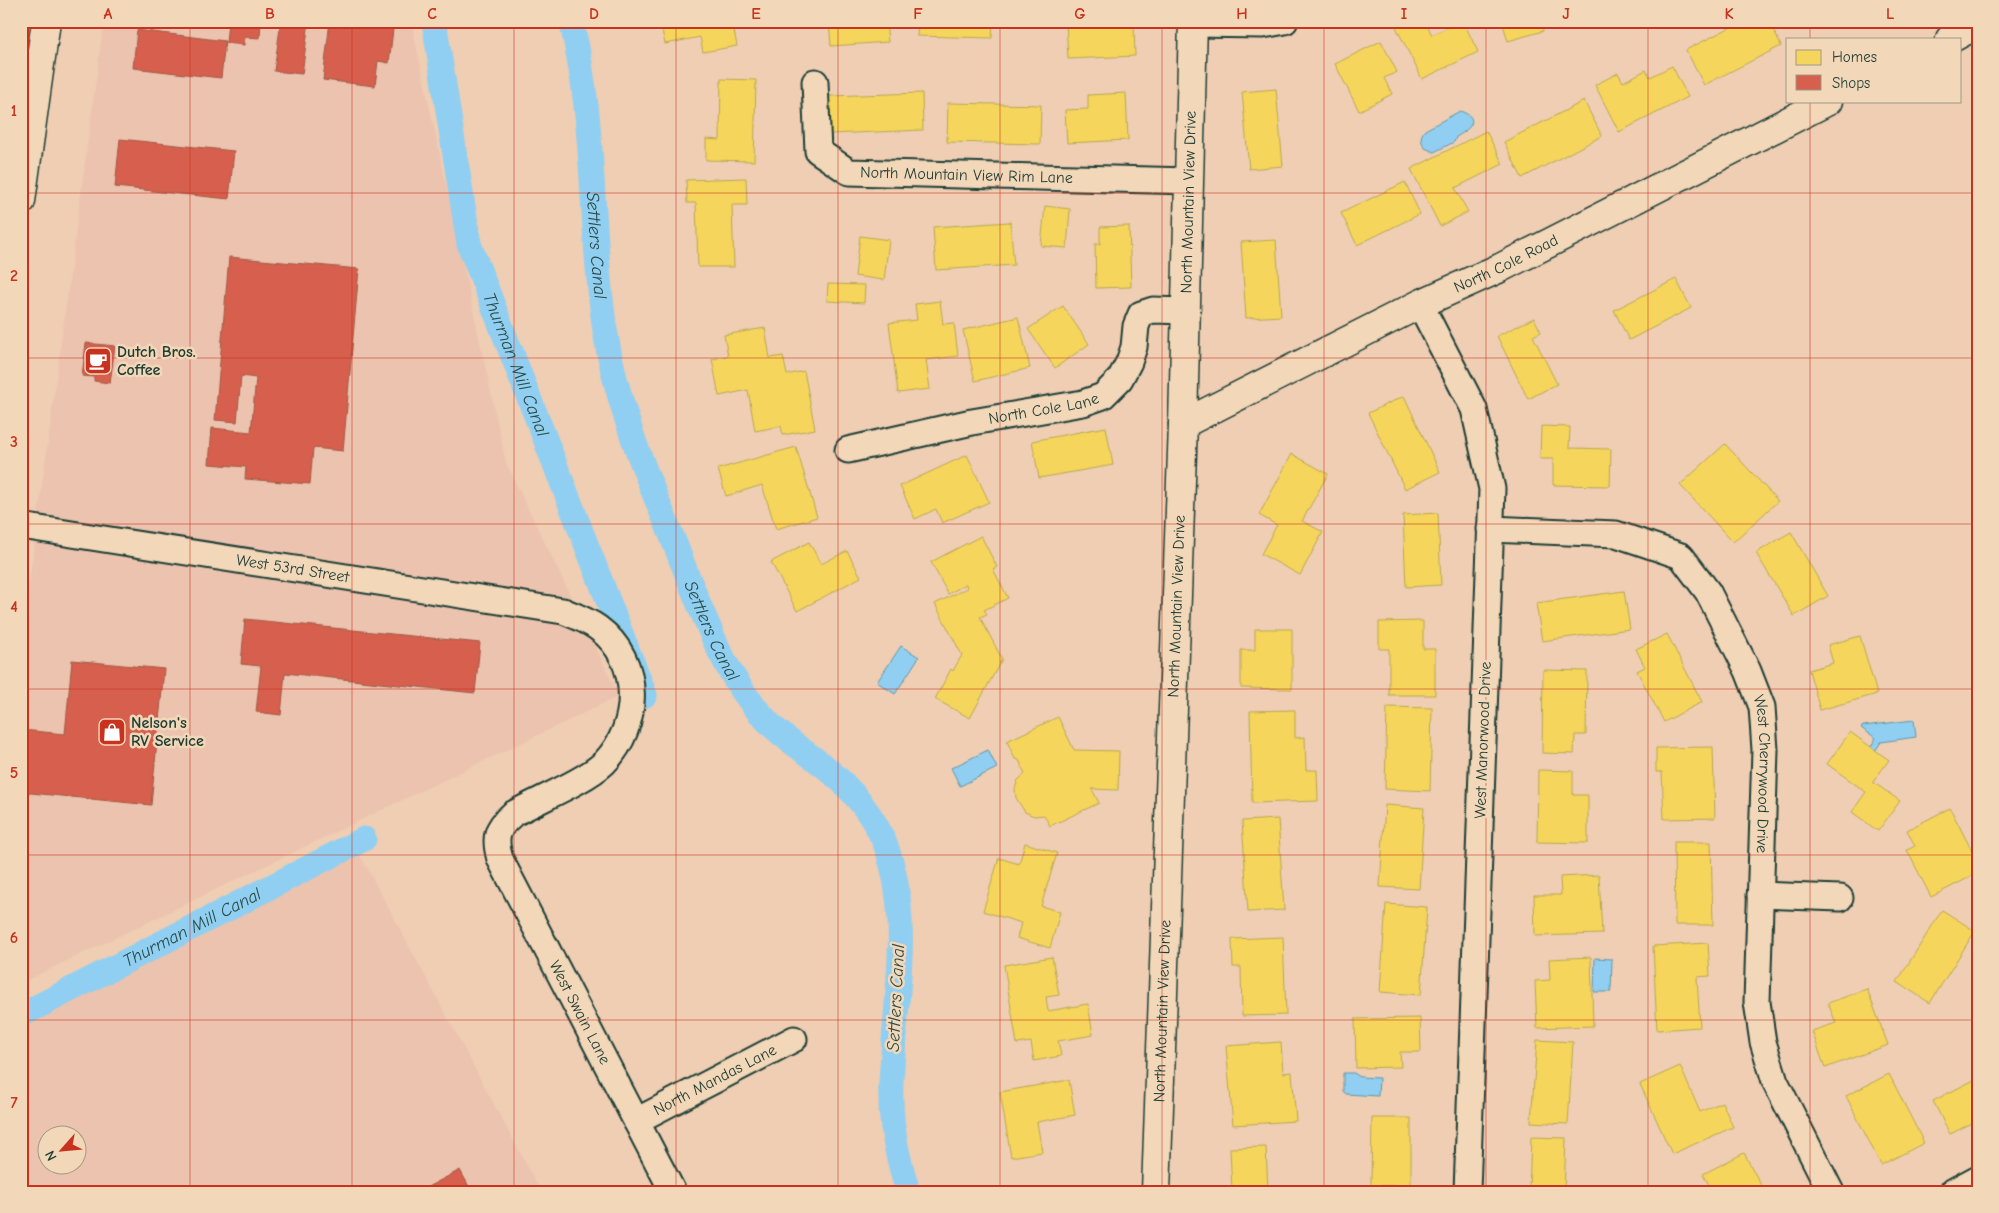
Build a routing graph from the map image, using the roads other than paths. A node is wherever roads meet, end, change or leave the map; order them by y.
1 (46, 21) edge
2 (1285, 21) edge
3 (1193, 22) edge
4 (1978, 24) edge
5 (1952, 38) edge
6 (815, 82) dead end
7 (1826, 102) edge
8 (1188, 181) junction
9 (21, 201) edge
10 (1420, 304) junction
11 (1185, 311) junction
12 (1183, 424) junction
13 (848, 450) dead end
14 (21, 526) edge
15 (1490, 529) junction
16 (498, 831) joint
17 (1760, 894) junction
18 (1840, 898) dead end
19 (794, 1039) dead end
20 (636, 1121) junction
21 (1978, 1178) edge
22 (673, 1192) edge
23 (1156, 1192) edge
24 (1467, 1192) edge
25 (1831, 1192) edge
26 (1952, 1192) edge

1 - 9 main road
2 - 3 street
3 - 8 main road, North Mountain View Drive
4 - 5 main road
6 - 8 street, North Mountain View Rim Lane
7 - 10 main road, North Cole Road
8 - 11 main road, North Mountain View Drive
10 - 12 main road, North Cole Road
10 - 15 street, West Manorwood Drive
11 - 12 main road, North Mountain View Drive
11 - 13 street, North Cole Lane
12 - 23 main road, North Mountain View Drive
14 - 16 street, West 53rd Street
15 - 17 street, West Cherrywood Drive
15 - 24 street, West Manorwood Drive
16 - 20 street, West Swain Lane
17 - 18 street
17 - 25 street, West Cherrywood Drive
19 - 20 street, North Mandas Lane
20 - 22 street, West Swain Lane
21 - 26 street

